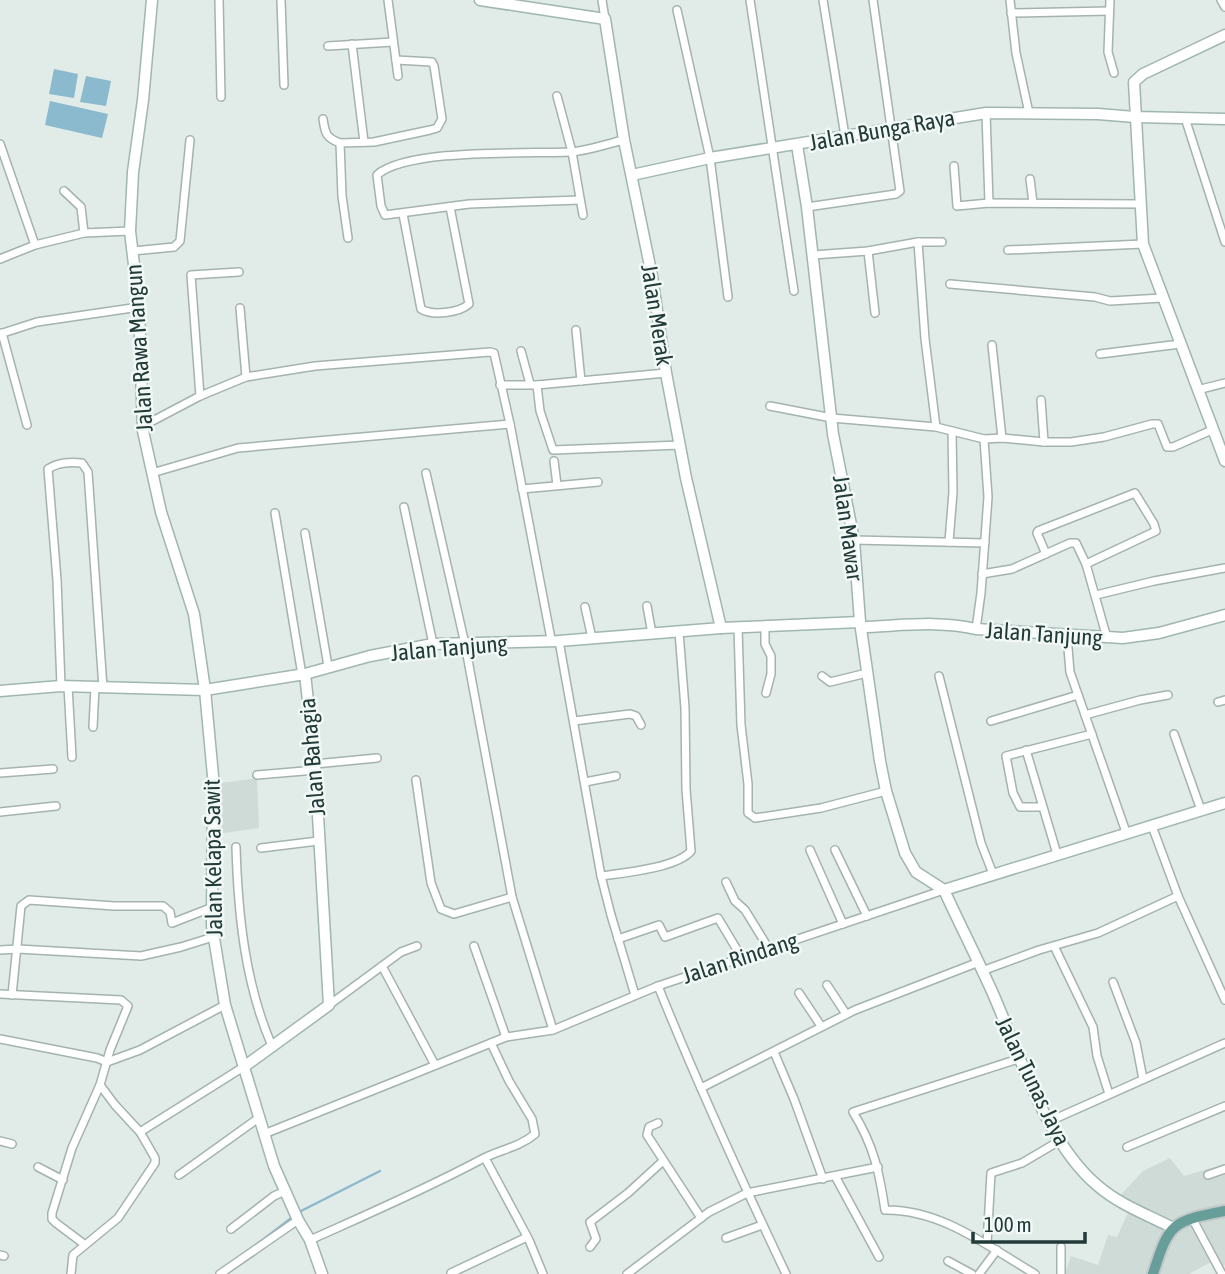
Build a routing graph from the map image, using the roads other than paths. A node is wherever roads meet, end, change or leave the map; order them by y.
1 (152, 0) edge
2 (219, 0) edge
3 (281, 0) edge
4 (388, 0) edge
5 (480, 0) edge
6 (602, 0) edge
7 (750, 0) edge
8 (823, 0) edge
9 (873, 0) edge
10 (1010, 0) edge
11 (1110, 0) edge
12 (1221, 0) edge
13 (1225, 7) edge
14 (677, 10) dead end
15 (1109, 12) junction
16 (1011, 13) junction
17 (605, 19) junction
18 (1225, 35) edge
19 (393, 42) junction
20 (352, 44) junction
21 (328, 46) dead end
22 (396, 60) junction
23 (1114, 73) dead end
24 (398, 76) dead end
25 (284, 85) dead end
26 (556, 96) dead end
27 (221, 97) dead end
28 (986, 113) junction
29 (1029, 113) junction
30 (1135, 117) junction
31 (1185, 118) junction
32 (323, 119) dead end
33 (1225, 119) edge
34 (890, 128) junction
35 (845, 136) junction
36 (190, 140) dead end
37 (624, 140) junction
38 (365, 142) junction
39 (340, 143) junction
40 (0, 144) edge
41 (797, 145) junction
42 (773, 148) junction
43 (572, 152) junction
44 (709, 159) junction
45 (954, 166) dead end
46 (632, 175) junction
47 (1030, 179) dead end
48 (64, 191) dead end
49 (580, 200) junction
50 (989, 203) junction
51 (1033, 203) junction
52 (1141, 204) junction
53 (450, 207) junction
54 (807, 207) junction
55 (403, 214) junction
56 (583, 215) dead end
57 (130, 231) junction
58 (84, 233) junction
59 (348, 238) dead end
60 (918, 242) junction
61 (942, 242) dead end
62 (1225, 242) edge
63 (1143, 244) junction
64 (35, 245) junction
65 (1008, 250) dead end
66 (133, 251) junction
67 (868, 251) junction
68 (813, 254) junction
69 (0, 259) edge
70 (239, 272) dead end
71 (950, 284) dead end
72 (794, 291) dead end
73 (728, 298) dead end
74 (1162, 298) junction
75 (139, 307) junction
76 (240, 308) dead end
77 (875, 313) dead end
78 (576, 330) dead end
79 (1, 334) edge
80 (1180, 344) junction
81 (992, 345) dead end
82 (521, 351) dead end
83 (1100, 354) dead end
84 (666, 373) junction
85 (246, 377) junction
86 (580, 381) junction
87 (1225, 383) edge
88 (500, 385) junction
89 (534, 385) junction
90 (1197, 390) junction
91 (200, 396) junction
92 (1041, 400) dead end
93 (770, 406) dead end
94 (832, 418) junction
95 (510, 424) junction
96 (27, 425) dead end
97 (143, 426) junction
98 (936, 427) junction
99 (1212, 430) junction
100 (952, 432) junction
101 (1002, 438) junction
102 (984, 439) junction
103 (1044, 442) junction
104 (680, 445) junction
105 (554, 461) dead end
106 (1225, 461) edge
107 (152, 473) junction
108 (426, 473) dead end
109 (598, 482) dead end
110 (557, 485) junction
111 (522, 489) junction
112 (404, 507) dead end
113 (275, 513) dead end
114 (304, 533) dead end
115 (854, 540) junction
116 (950, 542) junction
117 (985, 543) junction
118 (1046, 554) junction
119 (1086, 564) junction
120 (1225, 568) edge
121 (982, 574) junction
122 (1096, 594) junction
123 (647, 606) dead end
124 (584, 607) dead end
125 (1225, 615) edge
126 (860, 624) junction
127 (765, 626) junction
128 (720, 628) junction
129 (738, 628) junction
130 (976, 629) junction
131 (679, 632) junction
132 (652, 634) junction
133 (1067, 636) junction
134 (592, 638) junction
135 (1107, 638) junction
136 (555, 640) junction
137 (465, 644) junction
138 (433, 645) junction
139 (328, 666) junction
140 (867, 673) junction
141 (303, 675) junction
142 (822, 676) dead end
143 (939, 677) dead end
144 (65, 686) junction
145 (99, 688) junction
146 (205, 690) junction
147 (0, 691) edge
148 (766, 692) dead end
149 (1078, 695) junction
150 (1168, 695) dead end
151 (1085, 715) junction
152 (574, 721) junction
153 (991, 721) dead end
154 (641, 724) dead end
155 (93, 727) dead end
156 (1092, 734) junction
157 (1174, 734) dead end
158 (1026, 750) junction
159 (72, 757) dead end
160 (377, 758) dead end
161 (315, 767) junction
162 (53, 769) dead end
163 (0, 774) edge
164 (257, 775) dead end
165 (616, 776) dead end
166 (416, 780) dead end
167 (584, 782) junction
168 (886, 791) junction
169 (1225, 803) edge
170 (56, 806) dead end
171 (1042, 807) junction
172 (1201, 810) junction
173 (0, 812) edge
174 (1152, 826) junction
175 (1126, 832) junction
176 (318, 841) junction
177 (236, 847) dead end
178 (261, 848) dead end
179 (810, 850) dead end
180 (835, 850) dead end
181 (1057, 854) junction
182 (993, 874) junction
183 (601, 876) junction
184 (726, 882) dead end
185 (944, 890) junction
186 (1178, 896) junction
187 (512, 897) junction
188 (212, 906) junction
189 (867, 916) junction
190 (843, 924) junction
191 (213, 937) junction
192 (618, 939) junction
193 (417, 946) dead end
194 (474, 946) dead end
195 (1054, 946) junction
196 (18, 949) junction
197 (769, 949) junction
198 (0, 950) edge
199 (742, 958) junction
200 (382, 967) junction
201 (981, 967) junction
202 (1113, 982) dead end
203 (827, 985) dead end
204 (658, 986) junction
205 (799, 993) dead end
206 (0, 994) edge
207 (12, 995) junction
208 (635, 995) junction
209 (1225, 1000) edge
210 (225, 1005) junction
211 (328, 1005) junction
212 (846, 1014) junction
213 (821, 1026) junction
214 (553, 1030) junction
215 (506, 1037) junction
216 (0, 1039) edge
217 (491, 1043) junction
218 (1225, 1043) edge
219 (272, 1046) junction
220 (774, 1052) junction
221 (1018, 1059) junction
222 (107, 1062) junction
223 (435, 1065) junction
224 (245, 1066) junction
225 (1143, 1079) junction
226 (100, 1085) junction
227 (701, 1087) junction
228 (1110, 1094) junction
229 (1225, 1106) edge
230 (260, 1117) junction
231 (1050, 1121) junction
232 (658, 1123) dead end
233 (140, 1132) junction
234 (264, 1134) junction
235 (1060, 1140) junction
236 (0, 1141) edge
237 (12, 1144) dead end
238 (1126, 1147) dead end
239 (485, 1158) junction
240 (663, 1161) junction
241 (38, 1167) dead end
242 (878, 1167) junction
243 (1225, 1169) edge
244 (179, 1175) dead end
245 (1208, 1175) dead end
246 (835, 1176) junction
247 (823, 1179) junction
248 (62, 1180) junction
249 (285, 1191) junction
250 (747, 1193) junction
251 (1225, 1211) edge
252 (701, 1218) junction
253 (1192, 1218) junction
254 (298, 1220) junction
255 (762, 1225) junction
256 (231, 1228) dead end
257 (1173, 1228) junction
258 (527, 1237) junction
259 (726, 1238) dead end
260 (310, 1240) junction
261 (84, 1244) junction
262 (987, 1244) junction
263 (590, 1247) dead end
264 (1061, 1247) dead end
265 (997, 1250) junction
266 (879, 1256) dead end
267 (948, 1261) dead end
268 (319, 1273) edge
269 (451, 1273) edge
270 (71, 1274) edge
271 (220, 1274) edge
272 (543, 1274) edge
273 (626, 1274) edge
274 (786, 1274) edge
275 (972, 1274) edge
276 (979, 1274) edge
277 (1035, 1274) edge
278 (1060, 1274) edge
279 (1153, 1274) edge
280 (1222, 1274) edge

1 - 57 street, Jalan Rawa Mangun
2 - 27 street
3 - 25 street
4 - 19 street
5 - 17 street
6 - 17 street, Jalan Merak
7 - 42 street
8 - 35 street
9 - 34 street
10 - 16 street
11 - 15 street
12 - 13 street
14 - 44 street
15 - 16 street
15 - 23 street
16 - 29 street
17 - 37 street, Jalan Merak
18 - 30 street
19 - 20 street
19 - 22 street
20 - 21 street
20 - 38 street
22 - 24 street
22 - 38 street
26 - 43 street
28 - 29 street, Jalan Bunga Raya
28 - 34 street, Jalan Bunga Raya
28 - 50 street
29 - 30 street, Jalan Bunga Raya
30 - 31 street, Jalan Bunga Raya
30 - 52 street
31 - 33 street, Jalan Bunga Raya
31 - 62 street
32 - 39 street
34 - 35 street, Jalan Bunga Raya
34 - 54 street
35 - 41 street, Jalan Bunga Raya
36 - 66 street
37 - 43 street
37 - 46 street, Jalan Merak
38 - 39 street
39 - 59 street
40 - 64 street
41 - 42 street, Jalan Bunga Raya
41 - 54 street, Jalan Mawar
42 - 44 street, Jalan Bunga Raya
42 - 72 street
43 - 49 street
43 - 55 street
44 - 46 street, Jalan Bunga Raya
44 - 73 street
45 - 50 street
46 - 84 street, Jalan Merak
47 - 51 street
48 - 58 street
49 - 53 street
49 - 56 street
50 - 51 street
51 - 52 street
52 - 63 street
53 - 55 street
53 - 55 street
54 - 68 street, Jalan Mawar
57 - 58 street
57 - 66 street, Jalan Rawa Mangun
58 - 64 street
60 - 61 street
60 - 67 street
60 - 98 street
63 - 65 street
63 - 74 street
64 - 69 street
66 - 75 street, Jalan Rawa Mangun
67 - 68 street
67 - 77 street
68 - 94 street, Jalan Mawar
70 - 91 street
71 - 74 street
74 - 80 street
75 - 79 street
75 - 97 street, Jalan Rawa Mangun
76 - 85 street
78 - 86 street
79 - 96 street
80 - 83 street
80 - 90 street
81 - 101 street
82 - 89 street
84 - 86 street
84 - 104 street, Jalan Merak
85 - 88 street
85 - 91 street
86 - 89 street
87 - 90 street
88 - 89 street
88 - 95 street
89 - 104 street
90 - 99 street
91 - 97 street
92 - 103 street
93 - 94 street
94 - 98 street
94 - 115 street, Jalan Mawar
95 - 107 street
95 - 111 street
97 - 107 street, Jalan Rawa Mangun
98 - 100 street
99 - 103 street
99 - 106 street
100 - 102 street
100 - 116 street
101 - 102 street
101 - 103 street
102 - 117 street
104 - 128 street, Jalan Merak
105 - 110 street
107 - 146 street, Jalan Rawa Mangun
108 - 137 street
109 - 110 street
110 - 111 street
111 - 136 street
112 - 138 street
113 - 141 street
114 - 139 street
115 - 116 street
115 - 126 street, Jalan Mawar
116 - 117 street
117 - 121 street
118 - 119 street
118 - 119 street
118 - 121 street
119 - 122 street
120 - 122 street
121 - 130 street
122 - 135 street
123 - 132 street
124 - 134 street
125 - 135 street, Jalan Tanjung
126 - 127 street, Jalan Tanjung
126 - 130 street, Jalan Tanjung
126 - 140 street, Jalan Mawar
127 - 129 street, Jalan Tanjung
127 - 148 street
128 - 129 street, Jalan Tanjung
128 - 131 street, Jalan Tanjung
129 - 168 street
130 - 133 street, Jalan Tanjung
131 - 132 street, Jalan Tanjung
131 - 183 street
132 - 134 street, Jalan Tanjung
133 - 135 street, Jalan Tanjung
133 - 149 street
134 - 136 street, Jalan Tanjung
136 - 137 street, Jalan Tanjung
136 - 152 street
137 - 138 street, Jalan Tanjung
137 - 187 street
138 - 139 street, Jalan Tanjung
139 - 141 street, Jalan Tanjung
140 - 142 street
140 - 168 street, Jalan Mawar
141 - 146 street, Jalan Tanjung
141 - 161 street, Jalan Bahagia
143 - 182 street
144 - 145 street, Jalan Tanjung
144 - 145 street
144 - 147 street, Jalan Tanjung
144 - 159 street
145 - 146 street, Jalan Tanjung
145 - 155 street
146 - 188 street, Jalan Kelapa Sawit
149 - 151 street
149 - 153 street
150 - 151 street
151 - 156 street
152 - 154 street
152 - 167 street
156 - 158 street
156 - 175 street
157 - 172 street
158 - 171 street
158 - 171 street
160 - 161 street
161 - 164 street
161 - 176 street, Jalan Bahagia
162 - 163 street
165 - 167 street
166 - 187 street
167 - 183 street
168 - 185 street, Jalan Mawar
169 - 172 street, Jalan Rindang
170 - 173 street
171 - 181 street
172 - 174 street, Jalan Rindang
174 - 175 street, Jalan Rindang
174 - 186 street
175 - 181 street, Jalan Rindang
176 - 178 street, Jalan Bahagia
176 - 211 street, Jalan Bahagia
177 - 219 street
179 - 190 street
180 - 189 street
181 - 182 street, Jalan Rindang
182 - 185 street, Jalan Rindang
183 - 192 street
184 - 197 street
185 - 189 street, Jalan Rindang
185 - 201 street, Jalan Tunas Jaya
186 - 195 street
186 - 209 street
187 - 214 street
188 - 191 street, Jalan Kelapa Sawit
188 - 196 street
189 - 190 street, Jalan Rindang
190 - 197 street, Jalan Rindang
191 - 196 street
191 - 210 street, Jalan Kelapa Sawit
192 - 199 street
192 - 208 street
193 - 200 street
194 - 215 street
195 - 201 street
195 - 228 street
196 - 198 street
196 - 207 street
197 - 199 street, Jalan Rindang
199 - 204 street, Jalan Rindang
200 - 211 street
200 - 223 street
201 - 212 street
201 - 221 street, Jalan Tunas Jaya
202 - 225 street
203 - 212 street
204 - 208 street, Jalan Rindang
204 - 227 street
205 - 213 street
206 - 207 street
207 - 222 street
208 - 214 street, Jalan Rindang
210 - 222 street
210 - 224 street, Jalan Kelapa Sawit
211 - 219 street
212 - 213 street
213 - 220 street
214 - 215 street, Jalan Rindang
215 - 217 street, Jalan Rindang
216 - 222 street
217 - 223 street, Jalan Rindang
217 - 239 street
218 - 225 street
219 - 224 street
220 - 227 street
220 - 247 street
221 - 231 street, Jalan Tunas Jaya
221 - 242 street
222 - 226 street
223 - 234 street, Jalan Rindang
224 - 230 street, Jalan Kelapa Sawit
224 - 233 street
225 - 228 street
226 - 233 street
226 - 248 street
227 - 250 street
228 - 231 street
229 - 238 street
230 - 234 street, Jalan Kelapa Sawit
230 - 244 street
231 - 235 street, Jalan Tunas Jaya
232 - 240 street
233 - 261 street
234 - 249 street, Jalan Kelapa Sawit
235 - 257 street, Jalan Tunas Jaya
235 - 262 street
236 - 237 street
239 - 258 street
239 - 260 street
240 - 252 street
240 - 263 street
241 - 248 street
242 - 246 street
242 - 262 street
243 - 245 street
246 - 247 street
246 - 266 street
247 - 250 street
248 - 261 street
249 - 254 street, Jalan Kelapa Sawit
249 - 256 street
250 - 252 street
250 - 255 street
251 - 253 main road
252 - 273 street
253 - 257 main road
253 - 280 street
254 - 260 street, Jalan Kelapa Sawit
254 - 271 street
255 - 259 street
255 - 274 street
257 - 279 main road
258 - 269 street
258 - 272 street
260 - 268 street, Jalan Kelapa Sawit
261 - 270 street
262 - 265 street
264 - 278 street
265 - 276 street
265 - 277 street
267 - 275 street

